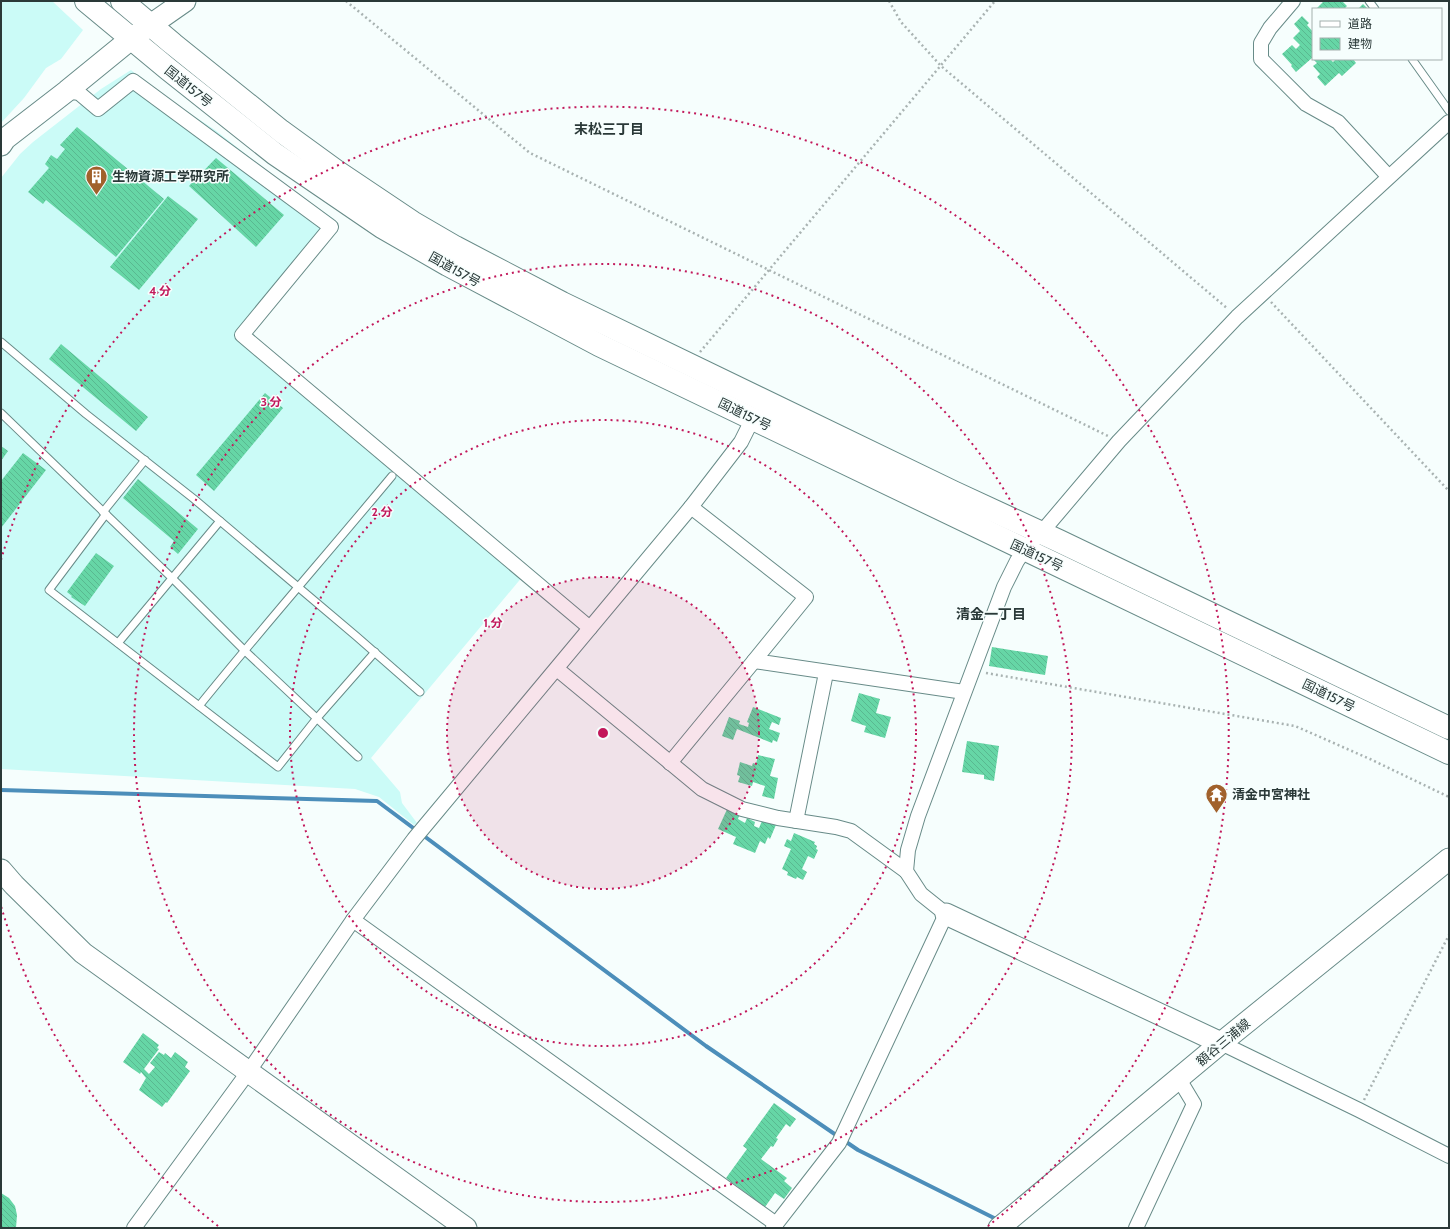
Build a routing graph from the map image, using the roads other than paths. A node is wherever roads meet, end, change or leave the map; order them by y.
1 (86, 1) edge
2 (122, 1) edge
3 (186, 1) edge
4 (1292, 1) edge
5 (150, 26) junction
6 (132, 38) junction
7 (1413, 60) edge
8 (67, 91) junction
9 (1449, 111) edge
10 (1449, 122) edge
11 (1, 145) edge
12 (1388, 176) junction
13 (1, 342) edge
14 (1, 413) edge
15 (753, 418) junction
16 (145, 460) junction
17 (392, 476) dead end
18 (691, 507) junction
19 (104, 513) junction
20 (220, 521) junction
21 (1041, 533) junction
22 (1025, 549) junction
23 (172, 578) junction
24 (298, 587) junction
25 (590, 628) junction
26 (118, 643) junction
27 (244, 650) junction
28 (375, 652) junction
29 (754, 661) junction
30 (557, 669) junction
31 (826, 673) junction
32 (420, 692) dead end
33 (964, 692) junction
34 (199, 706) junction
35 (317, 718) junction
36 (1449, 728) edge
37 (1449, 753) edge
38 (358, 757) dead end
39 (670, 763) junction
40 (796, 821) junction
41 (1449, 859) edge
42 (1, 870) edge
43 (906, 871) junction
44 (946, 914) junction
45 (353, 920) junction
46 (1221, 1043) junction
47 (249, 1071) junction
48 (1179, 1078) junction
49 (1449, 1156) edge
50 (1006, 1222) edge
51 (774, 1226) edge
52 (134, 1228) edge
53 (466, 1228) edge
54 (1136, 1228) edge

1 - 6 highway, 国道157号
2 - 5 highway, 国道157号
3 - 5 street
4 - 12 street
5 - 6 street
5 - 21 highway, 国道157号
6 - 8 street
6 - 15 highway, 国道157号
7 - 9 lane
8 - 11 street
8 - 25 street
10 - 12 street
12 - 21 street
13 - 16 lane
14 - 19 lane
15 - 18 street
15 - 22 highway, 国道157号
16 - 19 lane
16 - 20 lane
17 - 24 lane
18 - 25 street
18 - 29 street
19 - 23 lane
19 - 26 lane
20 - 23 lane
20 - 24 lane
21 - 22 street
21 - 36 highway, 国道157号
22 - 33 street
22 - 37 highway, 国道157号
23 - 26 lane
23 - 27 lane
24 - 27 lane
24 - 28 lane
25 - 30 street
26 - 34 lane
27 - 34 lane
27 - 35 lane
28 - 32 lane
28 - 35 lane
29 - 31 street
29 - 39 street
30 - 39 street
30 - 45 street
31 - 33 street
31 - 40 street
33 - 43 street
34 - 35 lane
35 - 38 lane
39 - 40 street
40 - 43 street
41 - 46 street, 額谷三浦線
42 - 47 street
43 - 44 street
44 - 46 street
44 - 51 street
45 - 47 street
45 - 51 street
46 - 48 street, 額谷三浦線
46 - 49 street
47 - 52 street
47 - 53 street
48 - 50 street, 額谷三浦線
48 - 54 street

